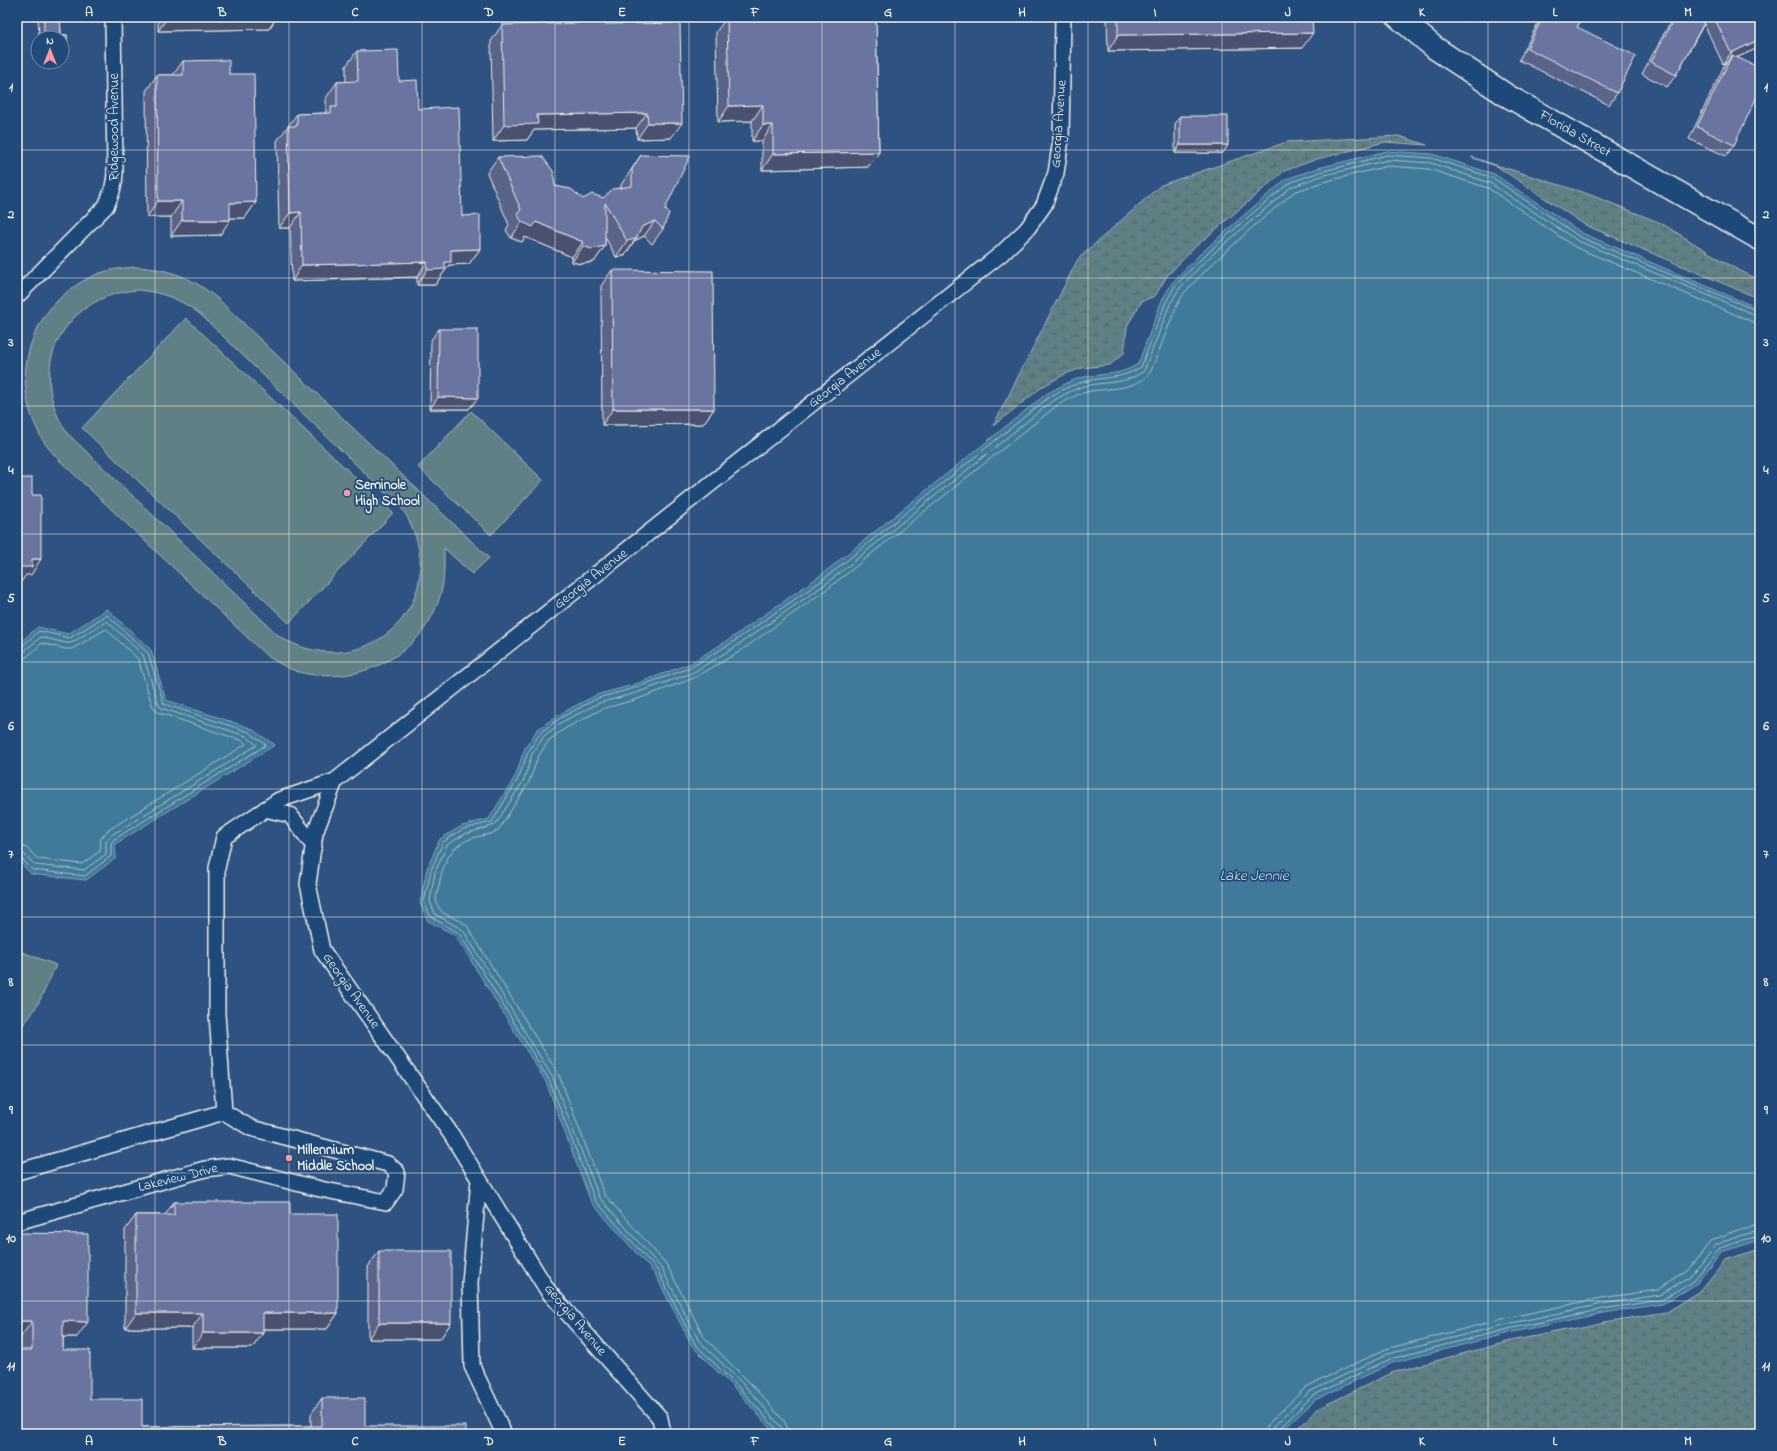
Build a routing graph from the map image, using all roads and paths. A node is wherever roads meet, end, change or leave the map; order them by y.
1 (113, 17) edge
2 (1063, 17) edge
3 (1398, 17) edge
4 (1760, 239) edge
5 (17, 296) edge
6 (335, 781) junction
7 (265, 809) junction
8 (314, 846) junction
9 (224, 1112) junction
10 (17, 1172) edge
11 (479, 1179) junction
12 (17, 1222) edge
13 (504, 1434) edge
14 (663, 1434) edge

1 - 5 street, Ridgewood Avenue
2 - 6 street, Georgia Avenue
3 - 4 street, Florida Street
6 - 7 street
6 - 8 street, Georgia Avenue
7 - 8 street
7 - 9 street
8 - 11 street, Georgia Avenue
9 - 10 street
9 - 12 street, Lakeview Drive
11 - 13 street
11 - 14 street, Georgia Avenue

